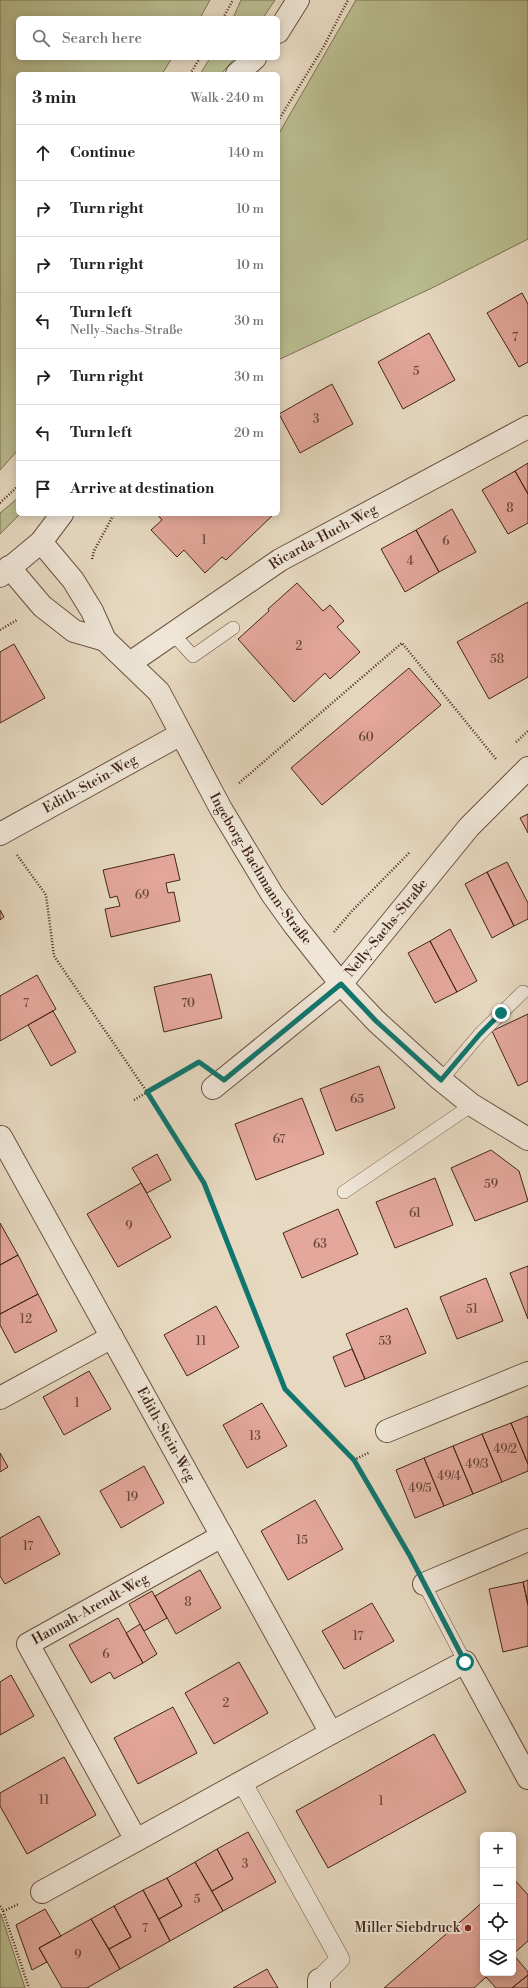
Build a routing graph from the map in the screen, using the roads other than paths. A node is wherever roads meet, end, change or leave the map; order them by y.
1 (298, 0) edge
2 (280, 29) edge
3 (253, 60) edge
4 (264, 60) edge
5 (239, 72) edge
6 (260, 72) edge
7 (528, 427) edge
8 (60, 516) edge
9 (41, 542) junction
10 (3, 571) edge
11 (233, 628) dead end
12 (173, 634) junction
13 (105, 640) junction
14 (130, 663) junction
15 (180, 734) junction
16 (528, 768) edge
17 (1, 834) edge
18 (341, 984) junction
19 (522, 992) dead end
20 (441, 1080) junction
21 (218, 1084) road end
22 (472, 1105) junction
23 (0, 1137) edge
24 (528, 1139) edge
25 (344, 1192) dead end
26 (112, 1337) junction
27 (528, 1373) edge
28 (0, 1398) edge
29 (387, 1431) dead end
30 (222, 1536) junction
31 (528, 1540) edge
32 (424, 1584) joint
33 (465, 1662) junction
34 (331, 1733) junction
35 (528, 1778) edge
36 (242, 1782) junction
37 (136, 1840) junction
38 (42, 1892) dead end
39 (319, 1984) edge

1 - 2 street
3 - 5 street
4 - 6 street
7 - 12 street, Ricarda-Huch-Weg
8 - 9 street
9 - 10 street
9 - 13 street, Ingeborg-Bachmann-Straße
10 - 13 street, Ingeborg-Bachmann-Straße
11 - 12 lane
12 - 14 street, Ricarda-Huch-Weg
13 - 14 street, Ingeborg-Bachmann-Straße
14 - 15 street, Ingeborg-Bachmann-Straße
15 - 17 street, Edith-Stein-Weg
15 - 18 street, Ingeborg-Bachmann-Straße
16 - 18 street, Nelly-Sachs-Straße
18 - 20 street, Ingeborg-Bachmann-Straße
18 - 21 street, Nelly-Sachs-Straße
19 - 20 lane
20 - 22 street, Ingeborg-Bachmann-Straße
22 - 24 street, Ingeborg-Bachmann-Straße
22 - 25 lane
23 - 26 street, Edith-Stein-Weg
26 - 28 street
26 - 30 street, Edith-Stein-Weg
27 - 29 street
30 - 34 street, Edith-Stein-Weg
30 - 37 street, Hannah-Arendt-Weg
31 - 32 street
32 - 33 lane
33 - 34 street
33 - 35 street
34 - 36 street
36 - 37 street
36 - 39 street
37 - 38 street

